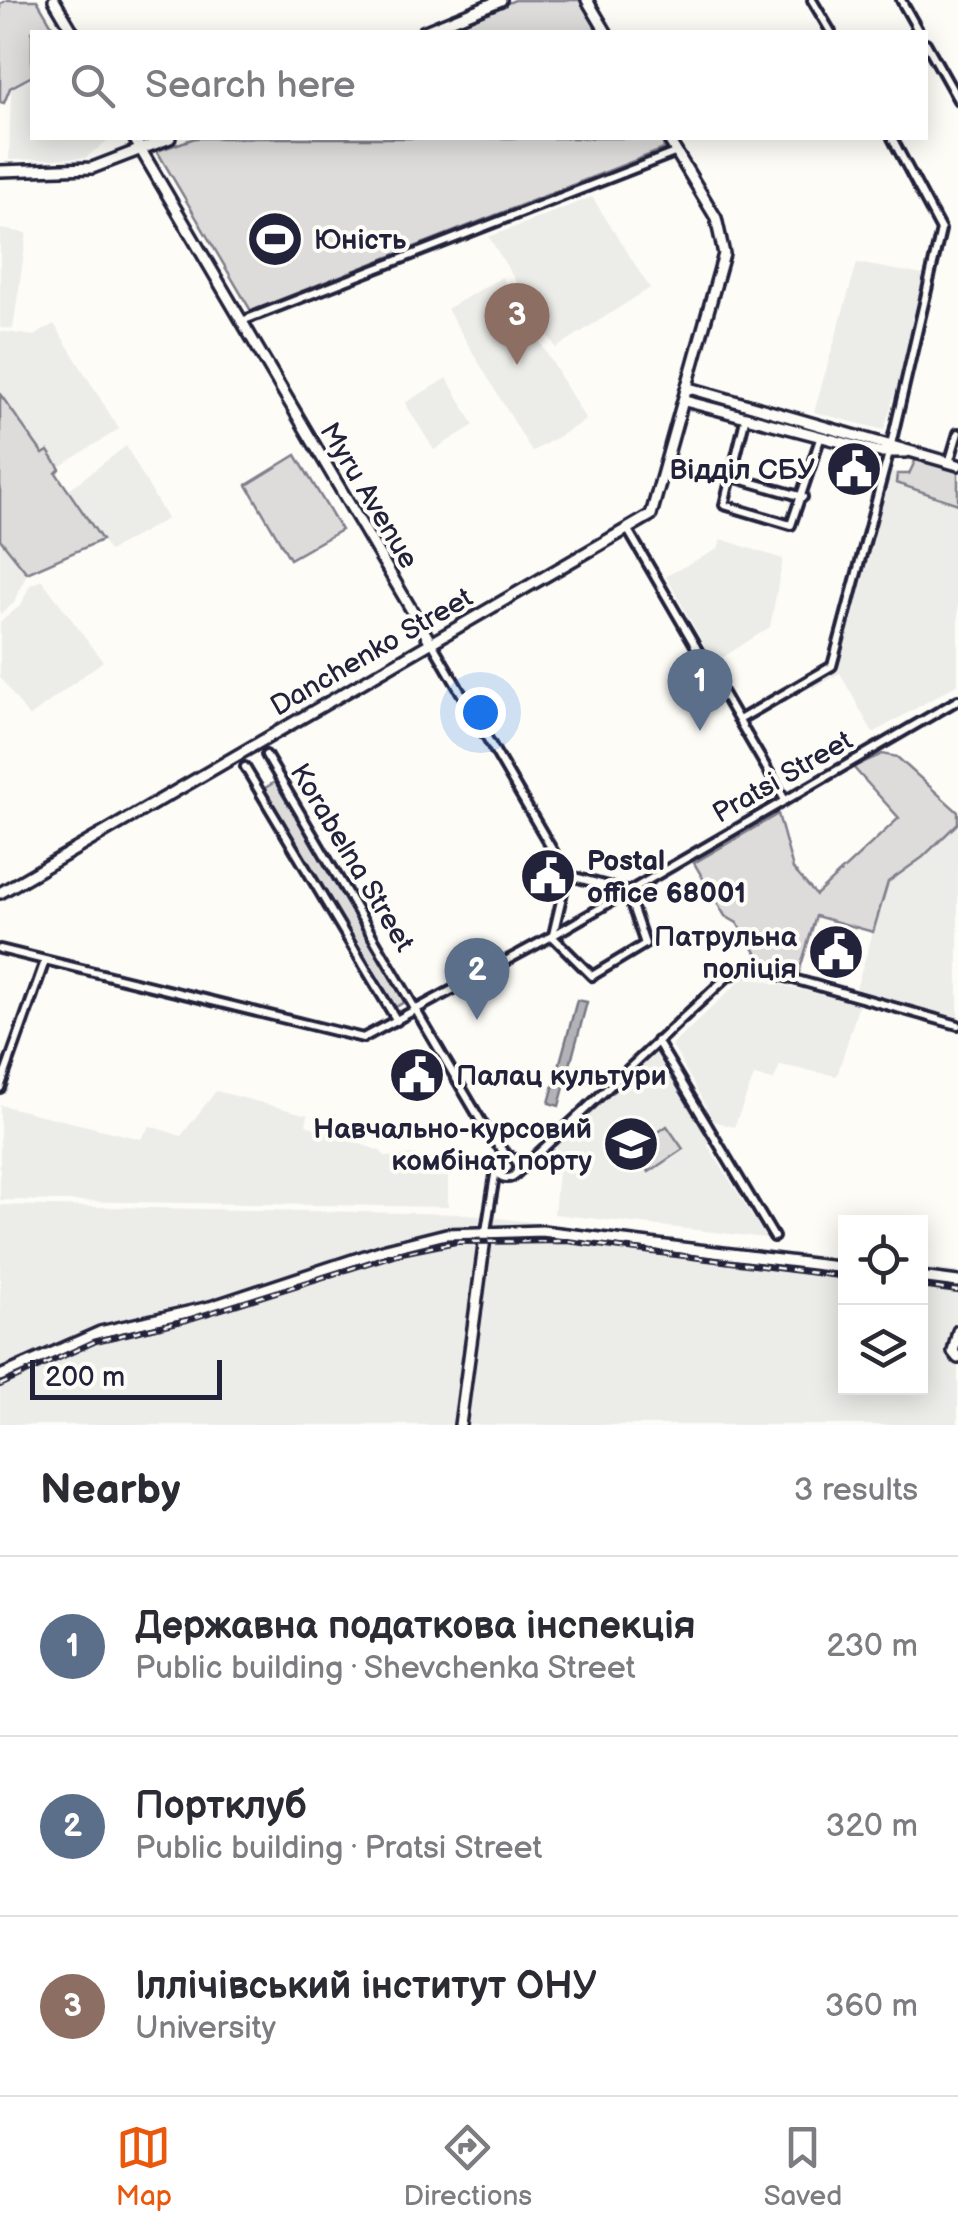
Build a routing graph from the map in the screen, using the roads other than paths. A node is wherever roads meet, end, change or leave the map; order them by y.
1 (54, 0) edge
2 (501, 0) edge
3 (586, 0) edge
4 (812, 0) edge
5 (900, 0) edge
6 (72, 30) edge
7 (428, 30) edge
8 (605, 30) edge
9 (830, 30) edge
10 (918, 30) edge
11 (928, 48) edge
12 (958, 100) edge
13 (135, 140) edge
14 (165, 140) edge
15 (669, 140) edge
16 (893, 140) edge
17 (141, 150) junction
18 (676, 152) junction
19 (0, 171) edge
20 (242, 321) junction
21 (688, 388) junction
22 (686, 401) junction
23 (746, 416) junction
24 (958, 433) edge
25 (821, 436) junction
26 (890, 448) junction
27 (954, 464) edge
28 (729, 476) junction
29 (803, 497) junction
30 (628, 530) junction
31 (432, 642) junction
32 (958, 700) edge
33 (740, 720) junction
34 (266, 755) dead end
35 (245, 767) dead end
36 (785, 800) junction
37 (567, 875) junction
38 (627, 891) junction
39 (0, 894) edge
40 (552, 936) junction
41 (0, 948) edge
42 (45, 961) junction
43 (417, 1010) junction
44 (397, 1021) junction
45 (958, 1025) edge
46 (658, 1042) junction
47 (0, 1088) edge
48 (490, 1138) junction
49 (542, 1150) junction
50 (510, 1157) junction
51 (496, 1165) junction
52 (514, 1175) junction
53 (490, 1199) junction
54 (486, 1231) junction
55 (774, 1237) dead end
56 (838, 1267) edge
57 (928, 1278) edge
58 (958, 1282) edge
59 (958, 1330) edge
60 (958, 1358) edge
61 (0, 1376) edge
62 (460, 1425) edge

1 - 6 main road
2 - 7 main road
3 - 8 main road
4 - 9 street
5 - 10 street
11 - 12 street
13 - 17 main road, Myru Avenue
14 - 17 main road
15 - 18 main road, Danchenko Street
16 - 26 street
17 - 19 main road
17 - 20 main road, Myru Avenue
18 - 20 street
18 - 21 main road, Danchenko Street
20 - 31 main road, Myru Avenue
21 - 22 main road, Danchenko Street
21 - 26 main road
22 - 23 main road
22 - 30 main road, Danchenko Street
23 - 25 main road
23 - 28 street
24 - 27 street
25 - 26 main road
25 - 29 street
26 - 27 main road
26 - 33 street
28 - 29 street
28 - 29 street
30 - 31 main road, Danchenko Street
30 - 33 street
31 - 37 street, Myru Avenue
31 - 39 main road, Danchenko Street
32 - 36 street, Pratsi Street
33 - 36 street
34 - 43 street, Korabelna Street
35 - 44 street, Korabelna Street
36 - 38 street, Pratsi Street
37 - 38 street
37 - 40 street
38 - 40 street, Pratsi Street
38 - 40 street
40 - 43 street
41 - 42 street
42 - 44 street
42 - 47 street
43 - 44 street
43 - 48 street, Korabelna Street
45 - 46 street
46 - 49 street
46 - 55 street
48 - 50 street
48 - 51 street
49 - 50 street
49 - 52 street
50 - 51 street
50 - 52 street
51 - 52 street
51 - 53 street
52 - 53 street
53 - 54 street
54 - 56 main road
54 - 61 main road
54 - 62 main road
57 - 58 main road
59 - 60 main road

